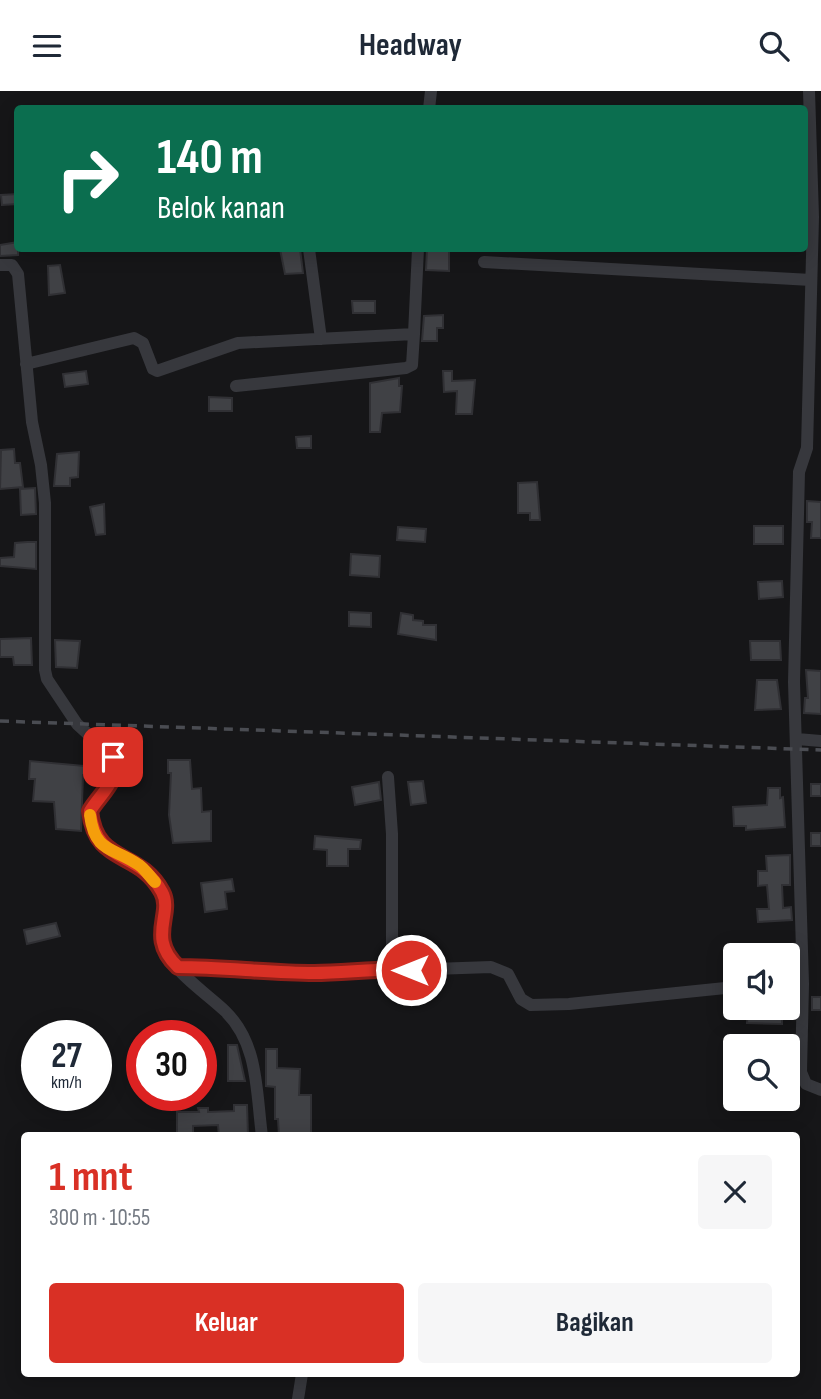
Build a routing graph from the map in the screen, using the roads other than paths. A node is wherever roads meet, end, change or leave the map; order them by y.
1 (809, 91) edge
2 (309, 252) edge
3 (418, 252) edge
4 (484, 262) dead end
5 (0, 265) edge
6 (811, 280) junction
7 (414, 334) junction
8 (321, 339) junction
9 (26, 364) junction
10 (236, 386) dead end
11 (807, 448) junction
12 (821, 449) edge
13 (797, 739) junction
14 (821, 741) edge
15 (388, 777) dead end
16 (178, 967) junction
17 (392, 969) junction
18 (800, 984) edge
19 (803, 984) junction
20 (723, 988) edge
21 (821, 1090) edge
22 (262, 1132) edge
23 (302, 1377) edge
24 (298, 1399) edge

1 - 6 street
2 - 8 street
3 - 7 street
4 - 6 street
5 - 9 street
6 - 11 street
7 - 8 street
7 - 10 street
8 - 9 street
9 - 16 street
11 - 12 street
11 - 13 street
13 - 14 street
13 - 19 street
15 - 17 street
16 - 17 street
16 - 22 street
17 - 20 street
18 - 19 street
19 - 21 street
23 - 24 street

